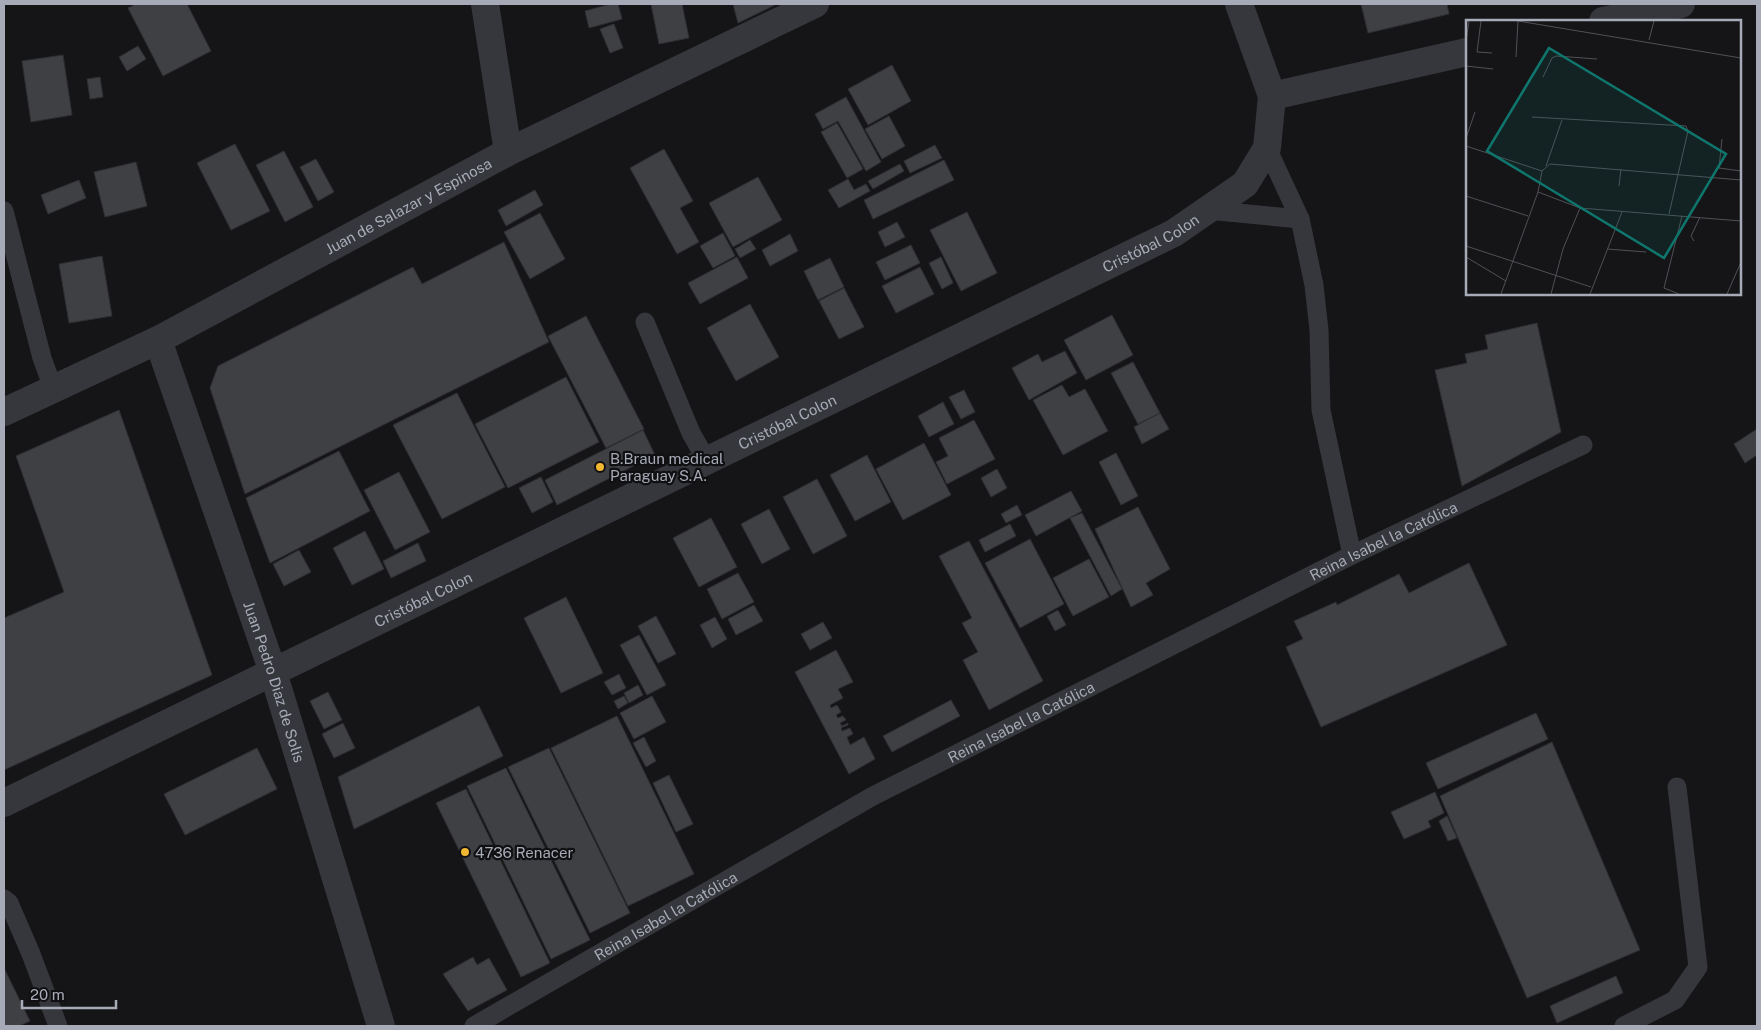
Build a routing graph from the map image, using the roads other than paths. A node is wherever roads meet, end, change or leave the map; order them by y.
1 (485, 4) edge
2 (815, 4) edge
3 (1239, 4) edge
4 (1681, 4) edge
5 (1608, 20) edge
6 (1466, 52) edge
7 (1272, 96) junction
8 (1267, 148) junction
9 (508, 152) junction
10 (1207, 210) junction
11 (4, 211) edge
12 (1300, 218) junction
13 (645, 322) dead end
14 (158, 340) junction
15 (53, 388) junction
16 (4, 412) edge
17 (1583, 445) dead end
18 (707, 461) junction
19 (1352, 555) junction
20 (273, 672) junction
21 (1677, 787) dead end
22 (4, 803) edge
23 (4, 899) edge
24 (58, 1026) edge
25 (381, 1026) edge
26 (474, 1026) edge
27 (1624, 1026) edge

1 - 9 street
2 - 9 street, Juan de Salazar y Espinosa
3 - 7 street
4 - 5 street
6 - 7 street
7 - 8 street, Cristóbal Colon
8 - 10 street, Cristóbal Colon
8 - 12 lane
9 - 14 street, Juan de Salazar y Espinosa
10 - 12 lane
10 - 18 street, Cristóbal Colon
11 - 15 lane
12 - 19 lane
13 - 18 lane
14 - 15 street, Juan de Salazar y Espinosa
14 - 20 street, Juan Pedro Diaz de Solis
15 - 16 street, Juan de Salazar y Espinosa
17 - 19 lane, Reina Isabel la Católica
18 - 20 street, Cristóbal Colon
19 - 26 lane, Reina Isabel la Católica
20 - 22 street, Cristóbal Colon
20 - 25 street, Juan Pedro Diaz de Solis
21 - 27 lane
23 - 24 lane

